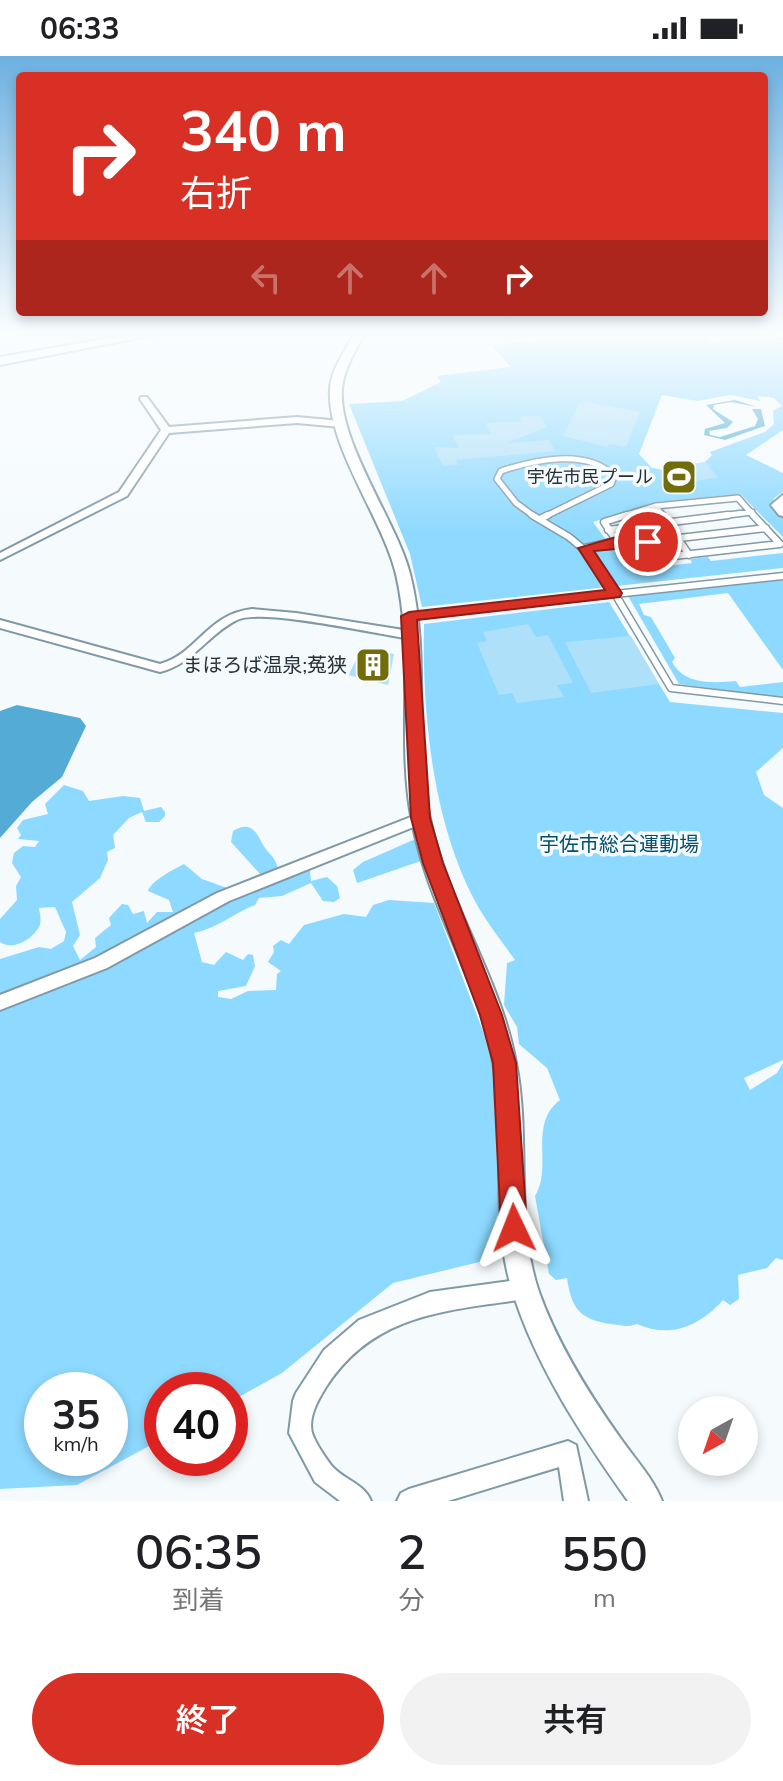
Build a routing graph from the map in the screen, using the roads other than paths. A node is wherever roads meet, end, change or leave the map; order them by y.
1 (338, 398) edge
2 (144, 399) dead end
3 (341, 424) junction
4 (166, 430) junction
5 (783, 498) edge
6 (656, 506) junction
7 (752, 512) junction
8 (783, 513) edge
9 (540, 519) junction
10 (667, 522) junction
11 (766, 528) junction
12 (608, 530) junction
13 (678, 538) junction
14 (618, 543) junction
15 (585, 548) junction
16 (689, 555) junction
17 (0, 557) edge
18 (783, 576) edge
19 (615, 593) junction
20 (0, 624) edge
21 (410, 626) junction
22 (783, 701) edge
23 (421, 818) junction
24 (0, 1003) edge
25 (525, 1289) junction
26 (359, 1501) edge
27 (409, 1501) edge
28 (576, 1501) edge
29 (647, 1501) edge

1 - 3 street
2 - 4 street
3 - 4 street
3 - 21 street
4 - 17 street
5 - 8 street
6 - 7 lane
6 - 10 lane
6 - 12 lane
7 - 10 lane
7 - 11 lane
9 - 9 lane
9 - 15 lane
10 - 12 lane
10 - 13 lane
11 - 13 lane
11 - 16 lane
12 - 14 lane
13 - 14 lane
13 - 16 lane
14 - 15 lane
14 - 16 lane
15 - 19 lane
18 - 19 lane
19 - 21 lane
19 - 22 lane
20 - 21 street
21 - 23 street
23 - 24 street
23 - 25 street
25 - 26 street
25 - 29 street
27 - 28 street

